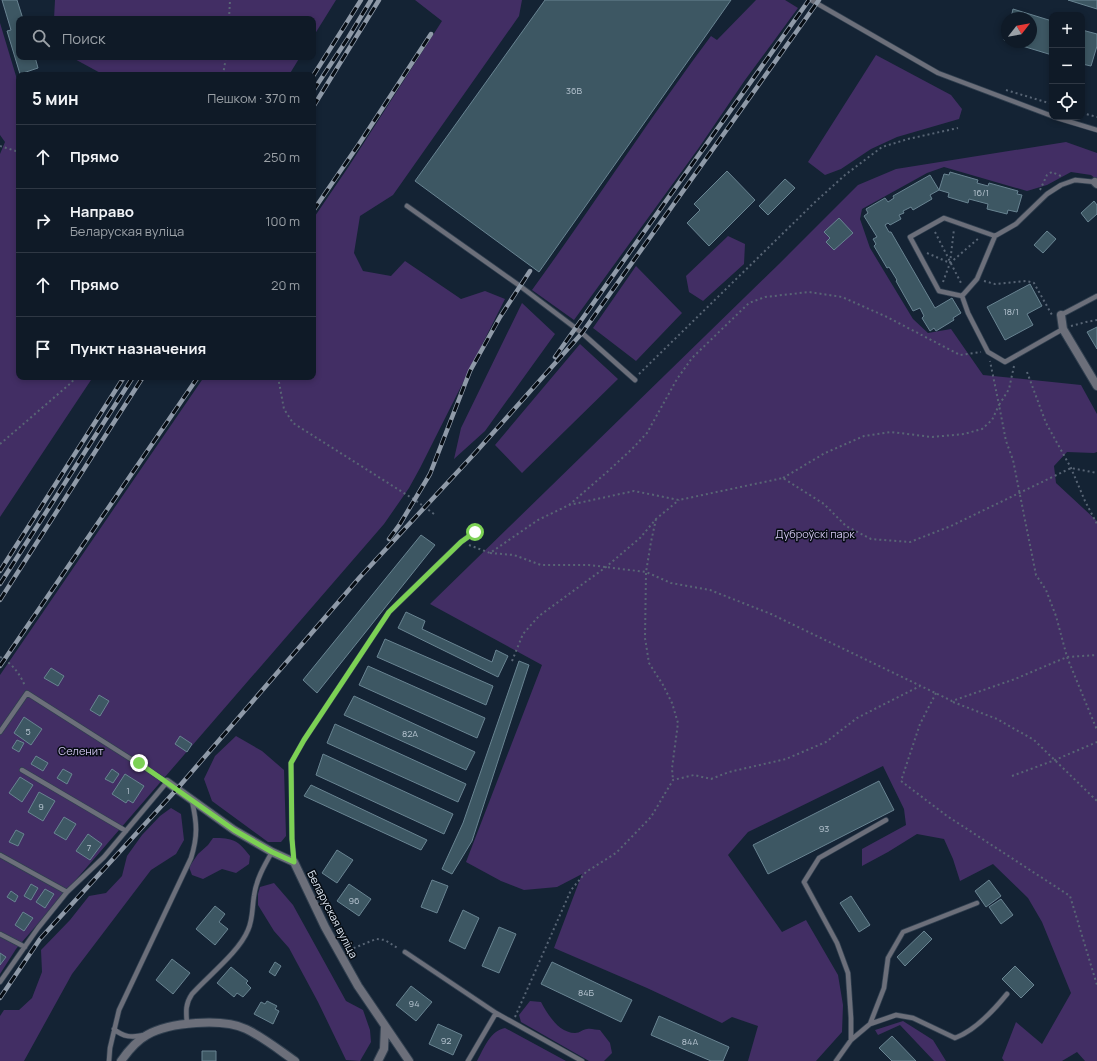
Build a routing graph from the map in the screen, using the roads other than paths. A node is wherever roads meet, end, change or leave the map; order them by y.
1 (811, 0) edge
2 (1049, 115) edge
3 (1063, 120) edge
4 (1097, 130) edge
5 (1096, 183) edge
6 (407, 206) dead end
7 (995, 236) junction
8 (962, 296) junction
9 (1097, 296) edge
10 (1061, 315) joint
11 (1065, 328) junction
12 (634, 380) road end
13 (1097, 386) edge
14 (475, 532) dead end
15 (0, 732) edge
16 (22, 770) dead end
17 (167, 782) junction
18 (192, 800) junction
19 (886, 820) dead end
20 (126, 831) junction
21 (272, 852) junction
22 (0, 855) edge
23 (294, 862) junction
24 (67, 892) junction
25 (977, 903) dead end
26 (0, 934) edge
27 (25, 947) junction
28 (405, 952) road end
29 (0, 982) edge
30 (1007, 994) dead end
31 (496, 1013) junction
32 (187, 1024) junction
33 (870, 1024) junction
34 (385, 1026) junction
35 (114, 1029) junction
36 (147, 1035) junction
37 (851, 1040) junction
38 (109, 1061) edge
39 (121, 1061) edge
40 (295, 1061) edge
41 (378, 1061) edge
42 (409, 1061) edge
43 (468, 1061) edge
44 (582, 1061) edge
45 (836, 1061) edge

1 - 2 lane
3 - 4 lane
5 - 7 lane
6 - 12 lane
7 - 8 lane
7 - 8 lane
8 - 11 lane
9 - 10 lane
10 - 11 street
11 - 13 street
14 - 23 lane
15 - 17 lane
16 - 20 lane
17 - 18 street, Беларуская вуліца
17 - 20 lane
18 - 21 street, Беларуская вуліца
18 - 35 lane
19 - 37 lane
20 - 24 lane
21 - 23 street, Беларуская вуліца
21 - 32 lane
22 - 24 lane
23 - 34 street, Беларуская вуліца
24 - 27 lane
25 - 33 lane
26 - 27 lane
27 - 29 lane
28 - 31 lane
30 - 33 lane
31 - 43 lane
31 - 44 lane
32 - 36 street
32 - 40 street
33 - 37 lane
34 - 41 street
34 - 42 street, Беларуская вуліца
35 - 36 lane
35 - 38 lane
36 - 39 street
37 - 45 lane

